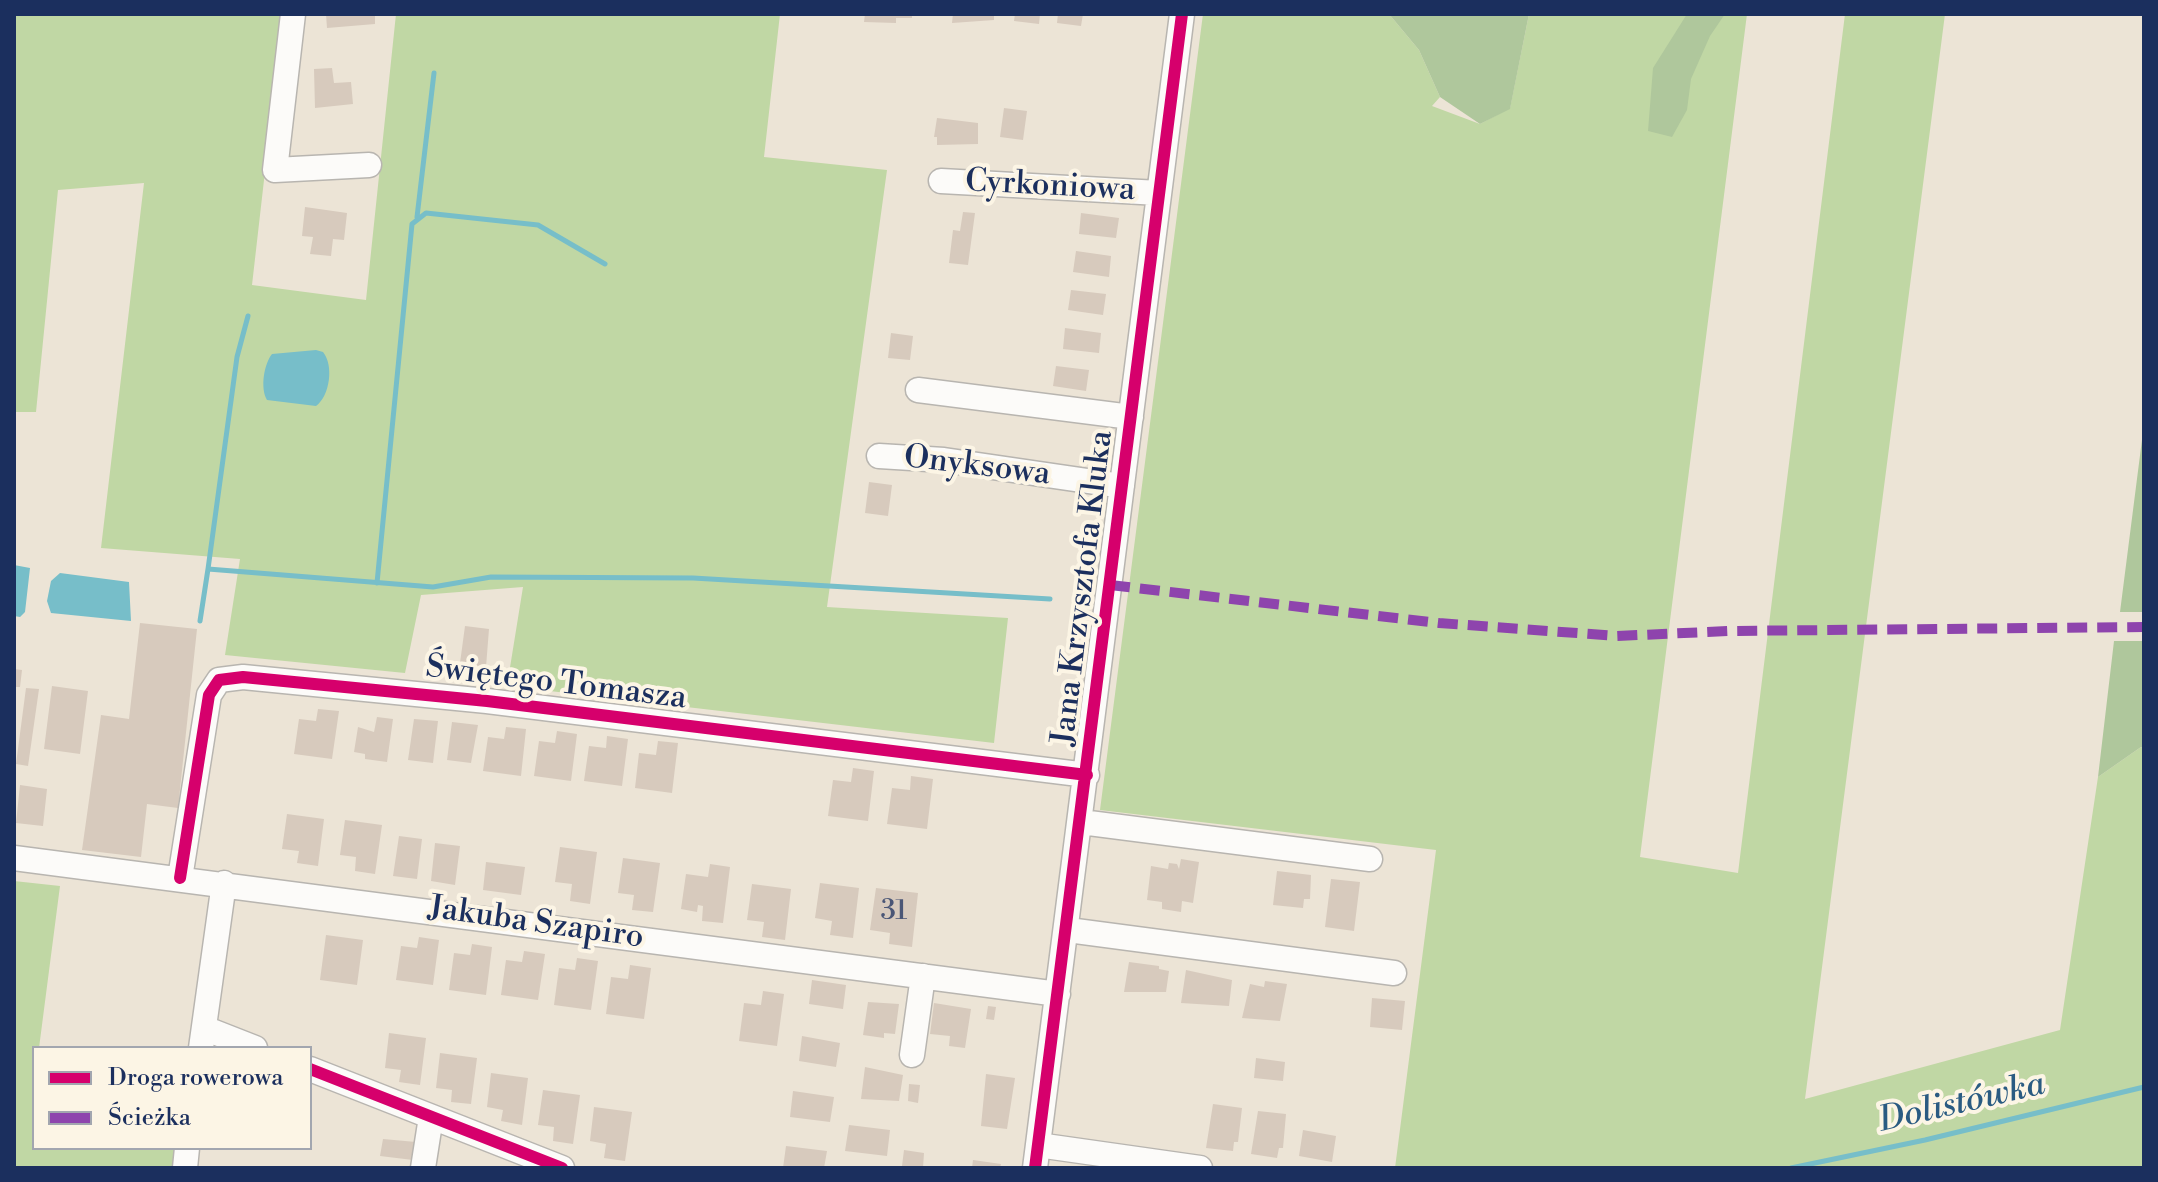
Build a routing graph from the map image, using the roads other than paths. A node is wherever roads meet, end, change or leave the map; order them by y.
1 (293, 14) edge
2 (1182, 14) edge
3 (369, 165) dead end
4 (941, 181) dead end
5 (1159, 193) junction
6 (918, 390) dead end
7 (1131, 417) junction
8 (879, 456) dead end
9 (1122, 486) junction
10 (1087, 775) junction
11 (1081, 822) junction
12 (14, 858) edge
13 (1370, 859) dead end
14 (180, 878) junction
15 (224, 883) junction
16 (1068, 930) junction
17 (1394, 973) dead end
18 (923, 976) junction
19 (1058, 994) junction
20 (203, 1038) edge
21 (245, 1046) edge
22 (912, 1055) dead end
23 (312, 1070) edge
24 (431, 1117) junction
25 (1036, 1156) edge
26 (423, 1168) edge
27 (562, 1168) edge
28 (1200, 1168) edge

1 - 3 street
2 - 5 street, Jana Krzysztofa Kluka
4 - 5 street, Cyrkoniowa
5 - 7 street, Jana Krzysztofa Kluka
6 - 7 street
7 - 9 street, Jana Krzysztofa Kluka
8 - 9 street, Onyksowa
9 - 10 street, Jana Krzysztofa Kluka
10 - 11 street, Jana Krzysztofa Kluka
10 - 14 street, Świętego Tomasza
11 - 13 street
11 - 16 street, Jana Krzysztofa Kluka
12 - 14 street, Jakuba Szapiro
14 - 15 street, Jakuba Szapiro
15 - 18 street, Jakuba Szapiro
15 - 20 street
16 - 17 street
16 - 19 street, Jana Krzysztofa Kluka
18 - 19 street, Jakuba Szapiro
18 - 22 street
19 - 25 street, Jana Krzysztofa Kluka
20 - 21 street
23 - 24 street
24 - 26 street
24 - 27 street
25 - 28 street

